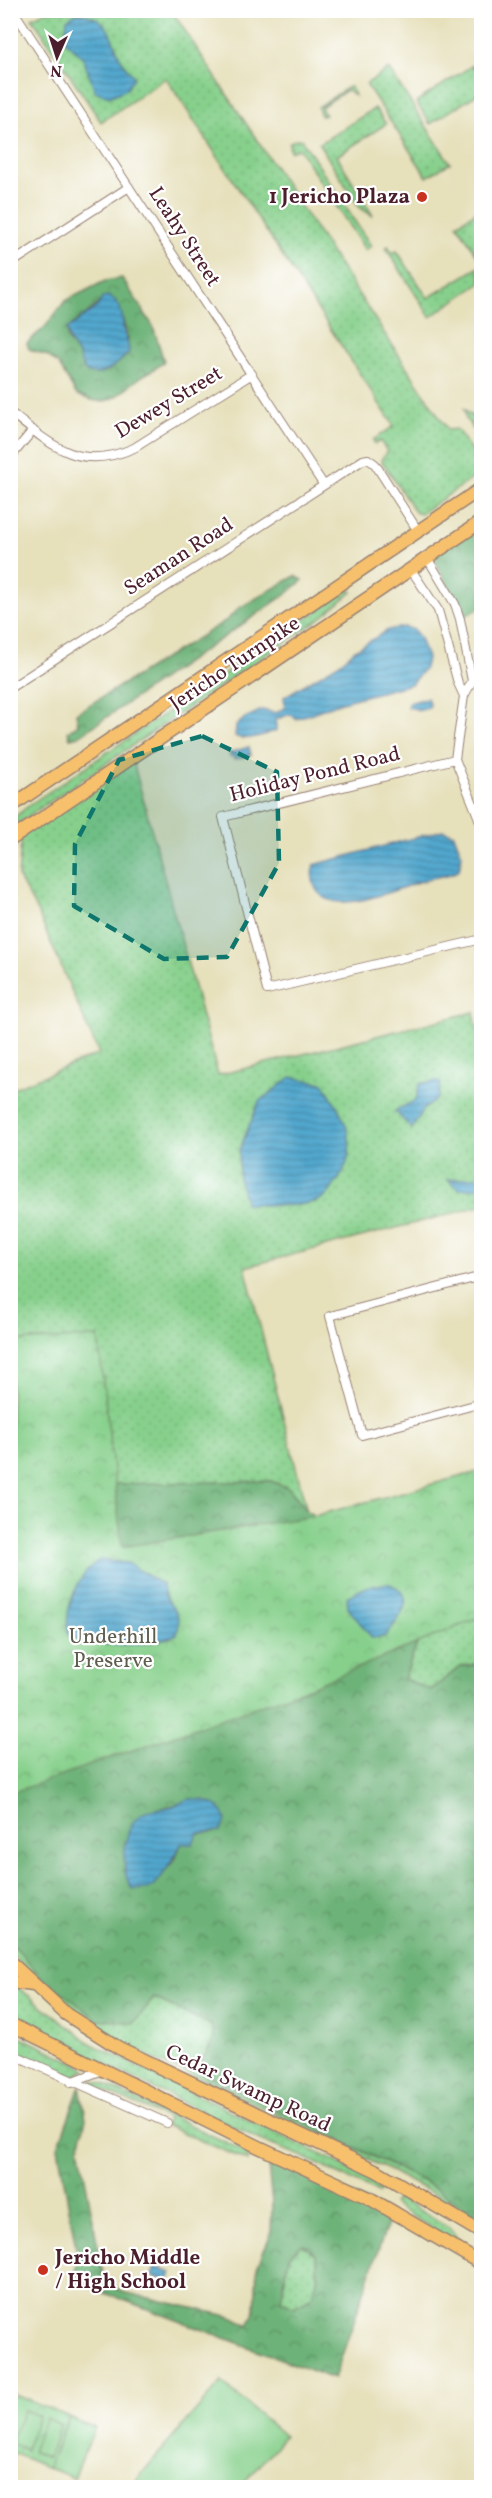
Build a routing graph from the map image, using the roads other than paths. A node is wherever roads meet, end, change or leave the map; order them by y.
1 (13, 10) edge
2 (129, 187) junction
3 (10, 264) edge
4 (252, 374) junction
5 (10, 412) edge
6 (33, 430) junction
7 (10, 459) edge
8 (324, 484) junction
9 (482, 488) edge
10 (482, 521) edge
11 (418, 531) junction
12 (426, 556) junction
13 (410, 568) junction
14 (10, 688) edge
15 (464, 696) junction
16 (455, 759) junction
17 (10, 807) edge
18 (482, 826) edge
19 (10, 840) edge
20 (482, 939) edge
21 (482, 1276) edge
22 (482, 1403) edge
23 (10, 1962) edge
24 (10, 1982) edge
25 (33, 1985) junction
26 (10, 2024) edge
27 (10, 2053) edge
28 (104, 2070) junction
29 (70, 2082) junction
30 (168, 2123) dead end
31 (482, 2233) edge
32 (482, 2264) edge

1 - 2 street, Leahy Street
2 - 3 street
2 - 4 street, Leahy Street
4 - 6 street, Dewey Street
4 - 8 street, Leahy Street
5 - 6 street, Dewey Street
6 - 7 street
8 - 11 street, Seaman Road
8 - 14 street, Seaman Road
9 - 11 main road, Jericho Turnpike
10 - 12 main road, Jericho Turnpike
11 - 17 main road, Jericho Turnpike
12 - 13 main road, Jericho Turnpike
12 - 15 street
13 - 15 street
13 - 19 main road, Jericho Turnpike
15 - 16 street
16 - 18 street
16 - 20 street, Holiday Pond Road
21 - 22 street
23 - 25 main road, Cedar Swamp Road
24 - 25 main road
25 - 31 main road, Cedar Swamp Road
26 - 28 main road
27 - 29 street
28 - 29 street
28 - 32 main road
29 - 30 street

